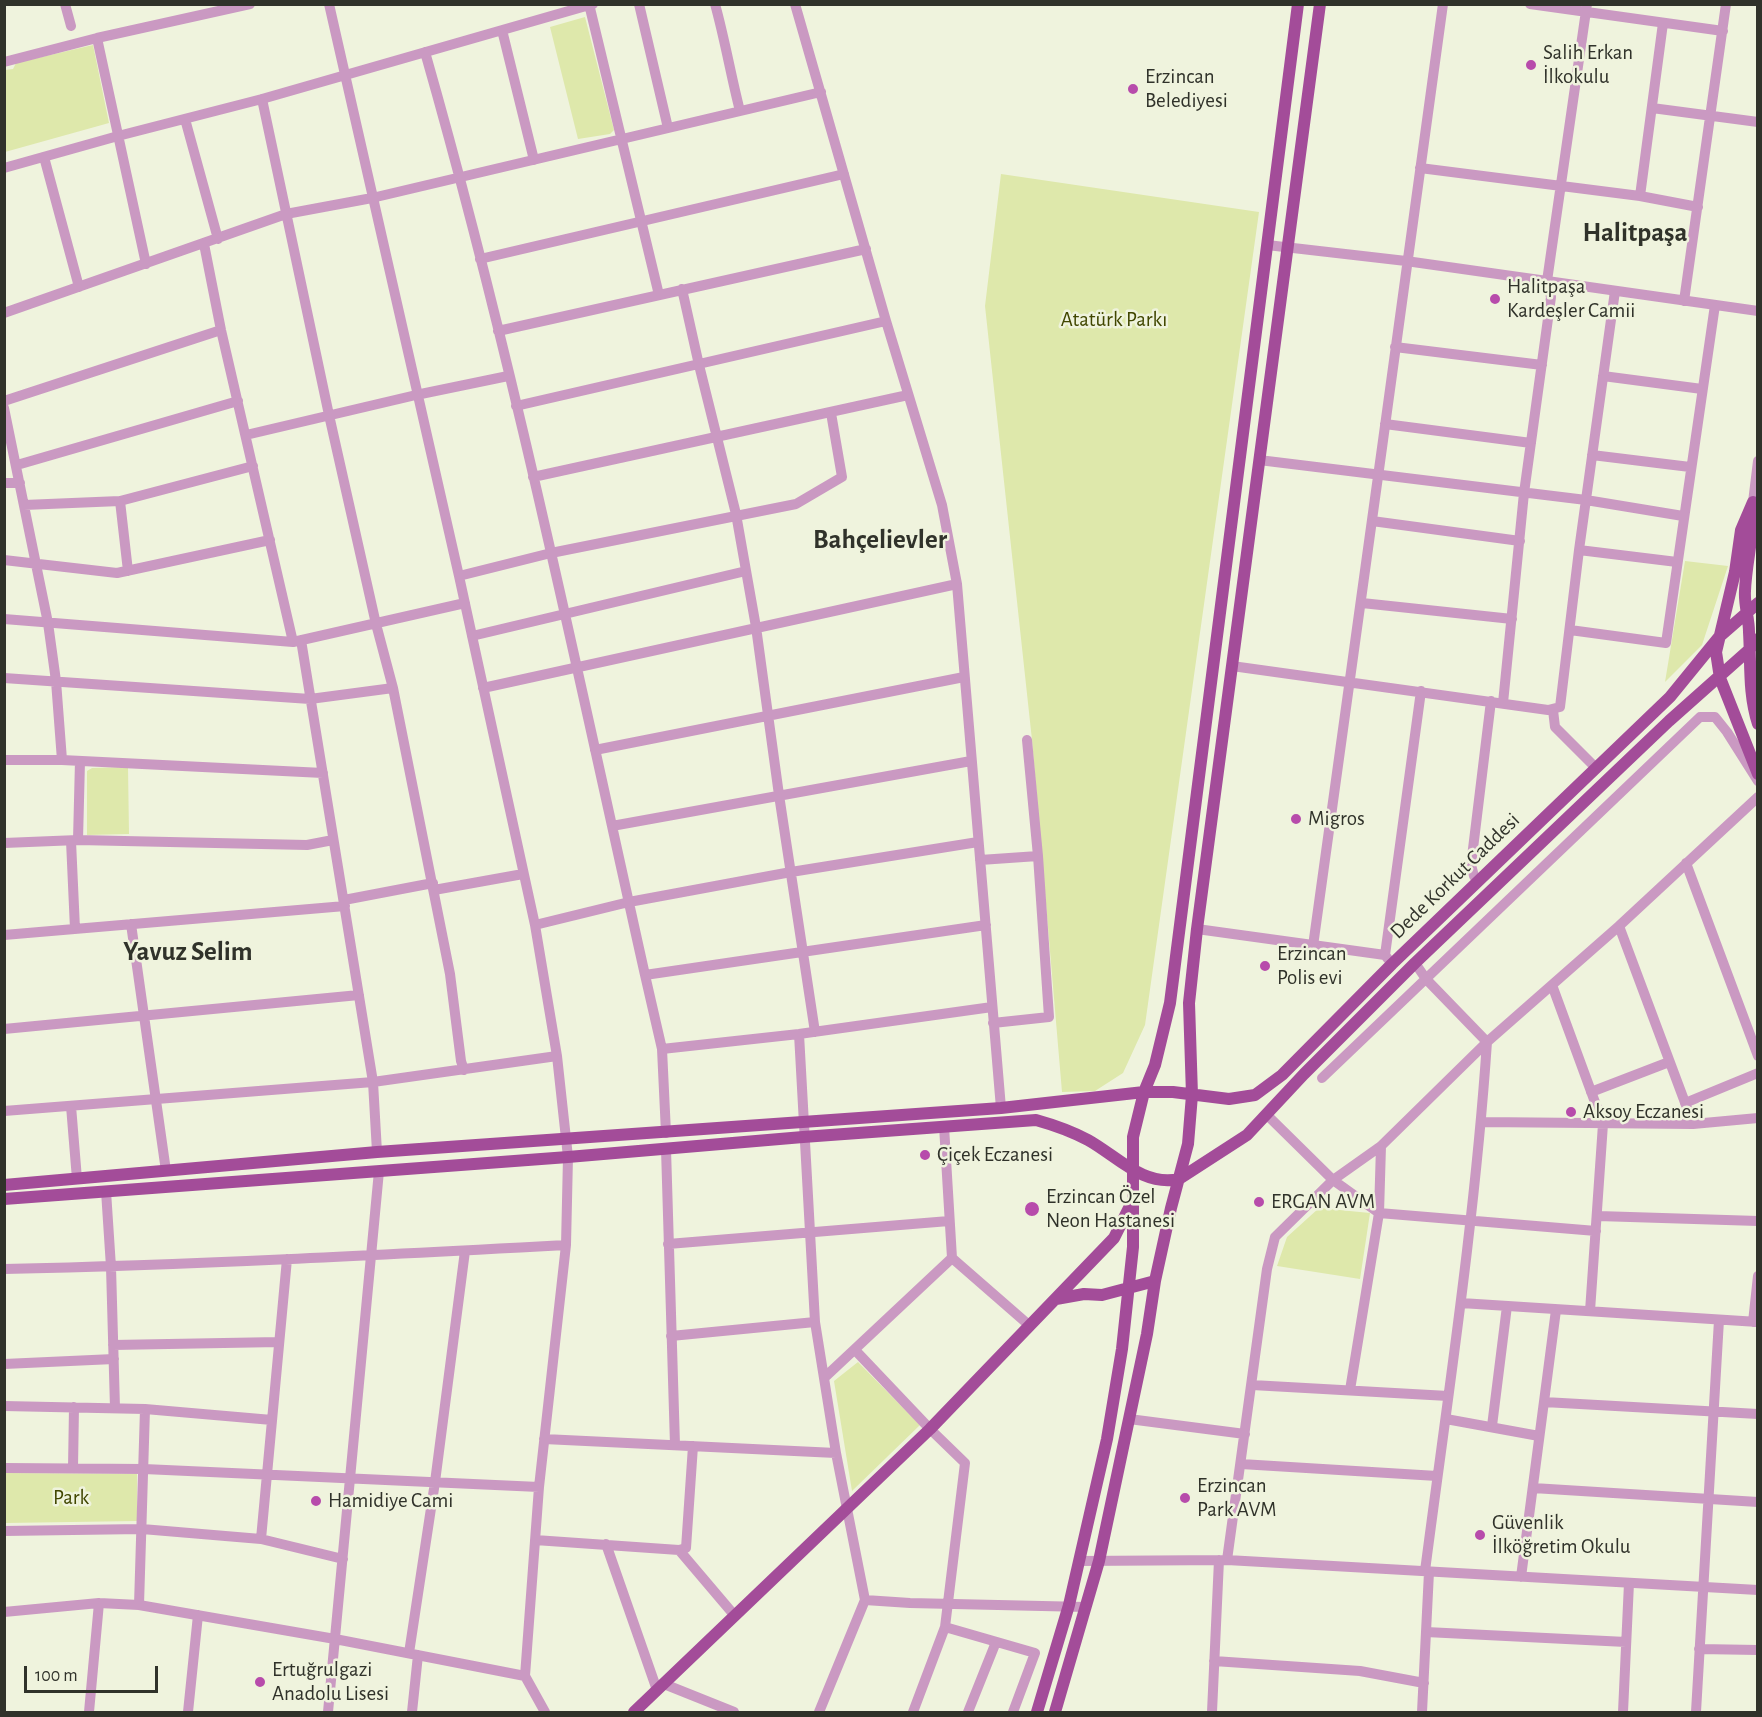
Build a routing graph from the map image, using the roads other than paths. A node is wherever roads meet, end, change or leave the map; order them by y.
1 (65, 4) edge
2 (328, 4) edge
3 (639, 4) edge
4 (715, 4) edge
5 (795, 4) edge
6 (1298, 4) edge
7 (1320, 4) edge
8 (1443, 4) edge
9 (1530, 4) edge
10 (1726, 4) edge
11 (249, 5) edge
12 (591, 5) edge
13 (1586, 8) edge
14 (1663, 23) junction
15 (71, 26) dead end
16 (502, 30) junction
17 (1723, 31) junction
18 (98, 38) junction
19 (424, 52) junction
20 (4, 62) edge
21 (344, 75) junction
22 (821, 92) junction
23 (262, 99) junction
24 (1652, 108) junction
25 (740, 111) junction
26 (1711, 115) junction
27 (185, 119) junction
28 (1758, 122) edge
29 (668, 128) junction
30 (118, 136) junction
31 (622, 139) junction
32 (44, 157) junction
33 (534, 160) junction
34 (4, 168) edge
35 (1420, 168) junction
36 (844, 174) junction
37 (460, 178) junction
38 (1561, 186) junction
39 (1640, 196) junction
40 (372, 198) junction
41 (1698, 207) junction
42 (286, 214) junction
43 (640, 222) junction
44 (218, 239) junction
45 (204, 244) junction
46 (1267, 245) junction
47 (1288, 248) junction
48 (866, 249) junction
49 (480, 259) junction
50 (1406, 261) junction
51 (146, 264) junction
52 (1547, 282) junction
53 (79, 287) junction
54 (682, 289) junction
55 (1615, 291) junction
56 (659, 295) junction
57 (1684, 301) junction
58 (1715, 305) junction
59 (1758, 311) edge
60 (4, 313) edge
61 (886, 321) junction
62 (221, 330) junction
63 (498, 331) junction
64 (1395, 347) junction
65 (699, 365) junction
66 (1542, 365) junction
67 (508, 376) junction
68 (1603, 376) junction
69 (1702, 388) junction
70 (416, 395) junction
71 (908, 395) junction
72 (4, 401) edge
73 (238, 401) junction
74 (516, 406) junction
75 (4, 408) edge
76 (831, 413) junction
77 (329, 415) junction
78 (1385, 424) junction
79 (246, 435) junction
80 (717, 437) junction
81 (1531, 443) junction
82 (1592, 455) junction
83 (1259, 460) junction
84 (1758, 460) edge
85 (17, 465) junction
86 (253, 466) junction
87 (1690, 467) junction
88 (1378, 474) junction
89 (533, 477) junction
90 (4, 483) edge
91 (20, 483) junction
92 (1524, 493) junction
93 (1586, 500) junction
94 (120, 501) junction
95 (1752, 502) junction
96 (24, 505) junction
97 (736, 514) junction
98 (1683, 516) junction
99 (1372, 520) junction
100 (270, 540) junction
101 (1520, 541) junction
102 (1579, 550) junction
103 (551, 553) junction
104 (4, 560) edge
105 (1677, 562) junction
106 (38, 564) junction
107 (128, 571) junction
108 (746, 571) junction
109 (1746, 571) junction
110 (459, 576) junction
111 (957, 584) junction
112 (1758, 588) edge
113 (465, 603) junction
114 (1362, 603) junction
115 (1758, 603) edge
116 (1746, 613) junction
117 (564, 614) junction
118 (4, 619) edge
119 (1512, 619) junction
120 (48, 623) junction
121 (376, 624) junction
122 (756, 627) junction
123 (1570, 630) junction
124 (472, 636) junction
125 (1719, 637) junction
126 (1758, 639) edge
127 (297, 641) junction
128 (1750, 649) junction
129 (1232, 666) junction
130 (577, 669) junction
131 (964, 677) junction
132 (4, 678) edge
133 (1719, 678) junction
134 (56, 681) junction
135 (1352, 682) junction
136 (393, 688) junction
137 (483, 688) junction
138 (1421, 692) junction
139 (310, 699) junction
140 (1491, 701) junction
141 (1503, 703) junction
142 (1553, 710) junction
143 (769, 715) junction
144 (1758, 724) edge
145 (1027, 740) dead end
146 (595, 750) junction
147 (4, 760) edge
148 (62, 760) junction
149 (971, 760) junction
150 (80, 761) junction
151 (1596, 768) junction
152 (322, 773) junction
153 (1758, 774) edge
154 (1758, 781) edge
155 (779, 795) junction
156 (1758, 797) edge
157 (612, 826) junction
158 (74, 840) junction
159 (333, 840) junction
160 (978, 842) junction
161 (4, 843) edge
162 (1038, 856) junction
163 (980, 860) junction
164 (1686, 863) junction
165 (791, 872) junction
166 (524, 874) junction
167 (1478, 882) junction
168 (434, 887) junction
169 (629, 902) junction
170 (345, 903) junction
171 (131, 924) junction
172 (535, 925) junction
173 (986, 925) junction
174 (1619, 926) junction
175 (75, 929) junction
176 (1197, 929) junction
177 (4, 935) edge
178 (1313, 946) junction
179 (803, 951) junction
180 (1389, 959) junction
181 (1415, 963) junction
182 (645, 975) junction
183 (1426, 979) junction
184 (1552, 985) junction
185 (359, 995) junction
186 (992, 1007) junction
187 (145, 1017) junction
188 (993, 1023) junction
189 (4, 1029) edge
190 (815, 1032) junction
191 (799, 1034) junction
192 (1487, 1042) junction
193 (662, 1049) junction
194 (558, 1056) junction
195 (1758, 1056) edge
196 (1669, 1062) junction
197 (464, 1070) junction
198 (1758, 1073) edge
199 (1322, 1078) dead end
200 (373, 1082) junction
201 (1144, 1092) junction
202 (1591, 1092) junction
203 (1192, 1095) junction
204 (157, 1099) junction
205 (1685, 1103) junction
206 (71, 1106) junction
207 (1001, 1108) junction
208 (4, 1111) edge
209 (1267, 1115) junction
210 (1758, 1118) edge
211 (803, 1121) junction
212 (1482, 1122) junction
213 (1603, 1124) junction
214 (1693, 1124) junction
215 (944, 1126) junction
216 (666, 1133) junction
217 (803, 1137) junction
218 (567, 1138) junction
219 (1380, 1146) junction
220 (666, 1149) junction
221 (377, 1152) junction
222 (568, 1157) junction
223 (1132, 1169) junction
224 (166, 1171) junction
225 (379, 1171) junction
226 (77, 1179) junction
227 (1179, 1179) junction
228 (1333, 1180) junction
229 (4, 1185) edge
230 (106, 1191) junction
231 (4, 1199) edge
232 (1132, 1203) junction
233 (1379, 1213) junction
234 (1598, 1216) junction
235 (1471, 1220) junction
236 (949, 1221) junction
237 (1758, 1221) edge
238 (1596, 1231) junction
239 (809, 1232) junction
240 (668, 1244) junction
241 (566, 1245) junction
242 (465, 1251) junction
243 (371, 1256) junction
244 (952, 1258) junction
245 (286, 1259) junction
246 (111, 1267) junction
247 (4, 1269) edge
248 (1758, 1276) edge
249 (1155, 1281) junction
250 (1129, 1289) junction
251 (1056, 1299) junction
252 (1461, 1303) junction
253 (1508, 1306) junction
254 (1556, 1310) junction
255 (1590, 1311) junction
256 (1719, 1320) junction
257 (815, 1322) junction
258 (1755, 1322) edge
259 (1030, 1326) junction
260 (671, 1336) junction
261 (279, 1342) junction
262 (113, 1344) junction
263 (855, 1350) junction
264 (114, 1359) junction
265 (4, 1364) edge
266 (824, 1378) junction
267 (1252, 1385) junction
268 (1350, 1390) junction
269 (1448, 1396) junction
270 (1544, 1402) junction
271 (4, 1406) edge
272 (74, 1407) junction
273 (115, 1408) junction
274 (145, 1409) junction
275 (1716, 1411) junction
276 (1758, 1414) edge
277 (1129, 1419) junction
278 (1446, 1419) junction
279 (272, 1420) junction
280 (1492, 1426) junction
281 (930, 1429) junction
282 (1245, 1434) junction
283 (1539, 1436) junction
284 (544, 1439) junction
285 (675, 1445) junction
286 (693, 1446) junction
287 (836, 1453) junction
288 (1241, 1464) junction
289 (4, 1467) edge
290 (73, 1468) junction
291 (144, 1469) junction
292 (267, 1474) junction
293 (1437, 1476) junction
294 (351, 1478) junction
295 (435, 1482) junction
296 (539, 1487) junction
297 (1533, 1488) junction
298 (1708, 1498) junction
299 (1758, 1502) edge
300 (846, 1511) junction
301 (142, 1529) junction
302 (4, 1531) edge
303 (261, 1539) junction
304 (535, 1540) junction
305 (606, 1544) junction
306 (679, 1550) junction
307 (343, 1559) junction
308 (1223, 1560) junction
309 (1079, 1561) junction
310 (1100, 1561) junction
311 (1427, 1571) junction
312 (1521, 1577) junction
313 (1629, 1583) junction
314 (1702, 1587) junction
315 (1758, 1590) edge
316 (865, 1600) junction
317 (99, 1603) junction
318 (949, 1604) junction
319 (139, 1605) junction
320 (1069, 1605) junction
321 (1086, 1607) junction
322 (4, 1612) edge
323 (198, 1615) junction
324 (735, 1616) junction
325 (945, 1627) junction
326 (1426, 1632) junction
327 (335, 1639) junction
328 (1626, 1641) junction
329 (996, 1642) junction
330 (1699, 1648) junction
331 (1758, 1650) edge
332 (414, 1654) junction
333 (1215, 1661) junction
334 (525, 1676) junction
335 (1424, 1683) junction
336 (661, 1687) junction
337 (89, 1713) edge
338 (188, 1713) edge
339 (328, 1713) edge
340 (412, 1713) edge
341 (545, 1713) edge
342 (634, 1713) edge
343 (734, 1713) edge
344 (819, 1713) edge
345 (913, 1713) edge
346 (968, 1713) edge
347 (1013, 1713) edge
348 (1037, 1713) edge
349 (1055, 1713) edge
350 (1212, 1713) edge
351 (1422, 1713) edge
352 (1623, 1713) edge
353 (1696, 1713) edge

1 - 15 street
2 - 21 street
3 - 29 street
4 - 25 street
5 - 22 street
6 - 46 main road
7 - 47 main road
8 - 35 street
9 - 13 street
10 - 17 street
11 - 18 street
12 - 16 street
12 - 31 street
13 - 14 street
13 - 38 street
14 - 17 street
14 - 24 street
16 - 19 street
16 - 33 street
17 - 26 street
18 - 20 street
18 - 30 street
19 - 21 street
19 - 37 street
21 - 23 street
21 - 40 street
22 - 25 street
22 - 36 street
23 - 27 street
23 - 42 street
24 - 26 street
24 - 39 street
25 - 29 street
26 - 28 street
26 - 41 street
27 - 30 street
27 - 44 street
29 - 31 street
30 - 32 street
30 - 51 street
31 - 33 street
31 - 43 street
32 - 34 street
32 - 53 street
33 - 37 street
35 - 38 street
35 - 50 street
36 - 43 street
36 - 48 street
37 - 40 street
37 - 49 street
38 - 39 street
38 - 52 street
39 - 41 street
40 - 42 street
40 - 70 street
41 - 57 street
42 - 44 street
42 - 77 street
43 - 49 street
43 - 56 street
44 - 45 street
45 - 51 street
45 - 62 street
46 - 47 street
46 - 201 main road
47 - 50 street
47 - 83 main road
48 - 54 street
48 - 61 street
49 - 63 street
50 - 52 street
50 - 64 street
51 - 53 street
52 - 55 street
52 - 66 street
53 - 60 street
54 - 56 street
54 - 65 street
55 - 57 street
55 - 68 street
56 - 63 street
57 - 58 street
58 - 59 street
58 - 69 street
61 - 65 street
61 - 71 street
62 - 72 street
62 - 73 street
63 - 67 street
64 - 66 street
64 - 78 street
65 - 74 street
65 - 80 street
66 - 81 street
67 - 70 street
67 - 74 street
68 - 69 street
68 - 82 street
69 - 87 street
70 - 77 street
70 - 110 street
71 - 76 street
71 - 111 street
73 - 79 street
73 - 85 street
74 - 89 street
75 - 85 street
76 - 80 street
76 - 97 street
77 - 79 street
77 - 121 street
78 - 81 street
78 - 88 street
79 - 86 street
80 - 89 street
80 - 97 street
81 - 92 street
82 - 87 street
82 - 93 street
83 - 88 street
83 - 129 main road
84 - 95 street
85 - 91 street
86 - 94 street
86 - 100 street
87 - 98 street
88 - 92 street
88 - 99 street
89 - 103 street
90 - 91 street
91 - 96 street
92 - 93 street
92 - 101 street
93 - 98 street
93 - 102 street
94 - 96 street
94 - 107 street
95 - 109 main road
95 - 125 main road
96 - 106 street
97 - 103 street
97 - 108 street
98 - 105 street
99 - 101 street
99 - 114 street
100 - 107 street
100 - 127 street
101 - 119 street
102 - 105 street
102 - 123 street
103 - 110 street
103 - 117 street
104 - 106 street
105 - 123 street
106 - 107 street
106 - 120 street
108 - 117 street
108 - 122 street
109 - 112 main road
109 - 116 main road
110 - 113 street
111 - 122 street
111 - 131 street
113 - 121 street
113 - 124 street
114 - 119 street
114 - 135 street
115 - 116 main road, Dede Korkut Caddesi
116 - 125 main road, Dede Korkut Caddesi
116 - 128 main road
117 - 124 street
117 - 130 street
118 - 120 street
119 - 141 street
120 - 127 street
120 - 134 street
121 - 127 street
121 - 136 street
122 - 130 street
122 - 143 street
123 - 142 street
124 - 137 street
125 - 133 main road
125 - 151 main road, Dede Korkut Caddesi
126 - 128 main road, Dede Korkut Caddesi
127 - 139 street
128 - 133 main road, Dede Korkut Caddesi
128 - 144 main road
129 - 135 street
129 - 176 main road
130 - 137 street
130 - 146 street
131 - 143 street
131 - 149 street
132 - 134 street
133 - 153 main road
133 - 181 main road, Dede Korkut Caddesi
134 - 139 street
134 - 148 street
135 - 138 street
135 - 178 street
136 - 139 street
136 - 168 street
137 - 166 street
138 - 140 street
138 - 180 street
139 - 152 street
140 - 141 street
140 - 167 street
141 - 142 street
142 - 151 street
143 - 146 street
143 - 155 street
145 - 162 street
146 - 157 street
147 - 148 street
148 - 150 street
149 - 155 street
149 - 160 street
150 - 152 street
150 - 158 street
151 - 167 main road, Dede Korkut Caddesi
152 - 159 street
154 - 183 street
155 - 157 street
155 - 165 street
156 - 164 street
157 - 169 street
158 - 159 street
158 - 161 street
158 - 175 street
159 - 170 street
160 - 163 street
160 - 165 street
162 - 163 street
162 - 188 street
163 - 173 street
164 - 174 street
164 - 195 street
165 - 169 street
165 - 179 street
166 - 168 street
166 - 172 street
167 - 180 main road, Dede Korkut Caddesi
168 - 170 street
168 - 197 street
169 - 172 street
169 - 182 street
170 - 171 street
170 - 185 street
171 - 175 street
171 - 187 street
172 - 194 street
173 - 179 street
173 - 186 street
174 - 184 street
174 - 196 street
175 - 177 street
176 - 178 street
176 - 203 main road
178 - 180 street
179 - 182 street
179 - 190 street
180 - 203 main road, Dede Korkut Caddesi
181 - 183 street
181 - 209 main road, Dede Korkut Caddesi
182 - 193 street
183 - 192 street
183 - 199 street
184 - 192 street
184 - 202 street
185 - 187 street
185 - 200 street
186 - 188 street
186 - 190 street
187 - 189 street
187 - 204 street
188 - 207 street
190 - 191 street
191 - 193 street
191 - 211 street
192 - 212 street
192 - 219 street
193 - 216 street
194 - 197 street
194 - 218 street
196 - 202 street
196 - 205 street
197 - 200 street
198 - 205 street
200 - 204 street
200 - 221 street
201 - 203 main road, Dede Korkut Caddesi
201 - 207 main road, Dede Korkut Caddesi
201 - 223 main road
202 - 213 street
203 - 227 main road
204 - 206 street
204 - 224 street
205 - 214 street
206 - 208 street
206 - 226 street
207 - 211 main road, Dede Korkut Caddesi
209 - 227 main road, Dede Korkut Caddesi
209 - 228 street
210 - 214 street
211 - 216 main road, Dede Korkut Caddesi
211 - 217 street
212 - 213 street
212 - 235 street
213 - 214 street
213 - 234 street
215 - 217 main road
215 - 223 main road
215 - 236 street
216 - 218 main road, Dede Korkut Caddesi
217 - 220 main road
217 - 239 street
218 - 221 main road, Dede Korkut Caddesi
218 - 222 street
219 - 228 street
219 - 233 street
220 - 222 main road
220 - 240 street
221 - 224 main road, Dede Korkut Caddesi
222 - 225 main road
222 - 241 street
223 - 227 main road
223 - 232 main road
224 - 226 main road, Dede Korkut Caddesi
225 - 230 main road
225 - 243 street
226 - 229 main road, Dede Korkut Caddesi
227 - 249 main road
228 - 233 street
228 - 267 street
230 - 231 main road
230 - 246 street
232 - 250 main road
232 - 251 main road
233 - 235 street
233 - 268 street
234 - 237 street
234 - 238 street
235 - 238 street
235 - 252 street
236 - 239 street
236 - 244 street
238 - 255 street
239 - 240 street
239 - 257 street
240 - 260 street
241 - 242 street
241 - 284 street
242 - 243 street
242 - 295 street
243 - 245 street
243 - 294 street
244 - 259 street
244 - 263 street
245 - 246 street
245 - 261 street
246 - 247 street
246 - 262 street
248 - 258 street
249 - 250 main road
249 - 277 main road
250 - 251 main road
250 - 309 main road
251 - 259 main road
252 - 253 street
252 - 269 street
253 - 254 street
253 - 280 street
254 - 255 street
254 - 270 street
255 - 256 street
256 - 258 street
256 - 275 street
257 - 260 street
257 - 266 street
259 - 281 main road
260 - 285 street
261 - 262 street
261 - 279 street
262 - 264 street
263 - 266 street
263 - 281 street
264 - 265 street
264 - 273 street
266 - 287 street
267 - 268 street
267 - 282 street
268 - 269 street
269 - 278 street
270 - 275 street
270 - 283 street
271 - 272 street
272 - 273 street
272 - 290 street
273 - 274 street
274 - 279 street
274 - 291 street
275 - 276 street
275 - 298 street
277 - 282 street
277 - 310 main road
278 - 280 street
278 - 293 street
279 - 292 street
280 - 283 street
281 - 300 main road
281 - 318 street
282 - 288 street
283 - 297 street
284 - 285 street
284 - 296 street
285 - 286 street
286 - 287 street
286 - 306 street
287 - 300 street
288 - 293 street
288 - 308 street
289 - 290 street
290 - 291 street
291 - 292 street
291 - 301 street
292 - 294 street
292 - 303 street
293 - 311 street
294 - 295 street
294 - 307 street
295 - 296 street
295 - 332 street
296 - 304 street
297 - 298 street
297 - 312 street
298 - 299 street
298 - 314 street
300 - 316 street
300 - 324 main road
301 - 302 street
301 - 303 street
301 - 319 street
303 - 307 street
304 - 305 street
304 - 334 street
305 - 306 street
305 - 336 street
306 - 324 street
307 - 327 street
308 - 310 street
308 - 311 street
308 - 333 street
309 - 310 street
309 - 320 main road
310 - 321 main road
311 - 312 street
311 - 326 street
312 - 313 street
313 - 314 street
313 - 328 street
314 - 315 street
314 - 330 street
316 - 318 street
316 - 344 street
317 - 319 street
317 - 322 street
317 - 337 street
318 - 320 street
318 - 325 street
319 - 323 street
320 - 321 street
320 - 348 main road
321 - 349 main road
323 - 327 street
323 - 338 street
324 - 336 main road
325 - 329 street
325 - 345 street
326 - 328 street
326 - 335 street
327 - 332 street
327 - 339 street
328 - 352 street
329 - 346 street
329 - 347 street
330 - 331 street
330 - 353 street
332 - 334 street
332 - 340 street
333 - 335 street
333 - 350 street
334 - 341 street
335 - 351 street
336 - 342 main road
336 - 343 street

